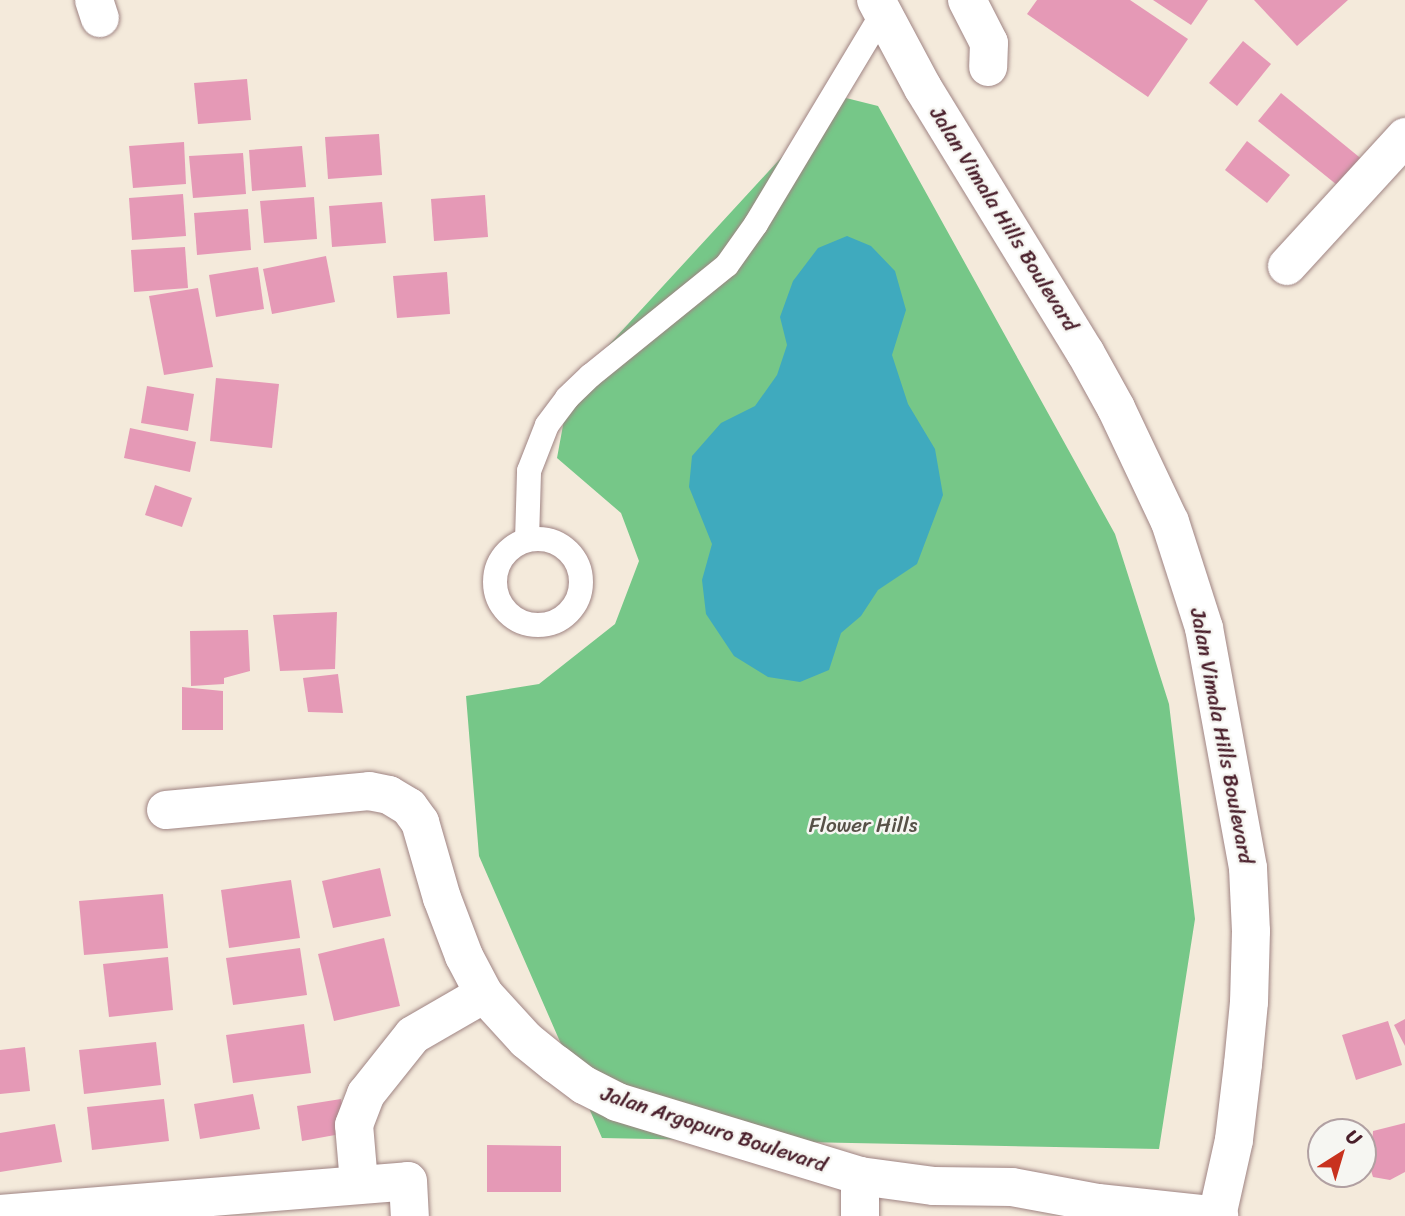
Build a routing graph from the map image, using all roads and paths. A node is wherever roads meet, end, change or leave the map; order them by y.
1 (967, 0) edge
2 (879, 7) edge
3 (988, 67) dead end
4 (1405, 138) edge
5 (1287, 265) dead end
6 (527, 540) dead end
7 (166, 810) dead end
8 (484, 994) junction
9 (860, 1176) junction
10 (359, 1183) junction
11 (315, 1202) edge
12 (0, 1214) edge
13 (410, 1216) edge
14 (860, 1216) edge
15 (1218, 1216) edge

1 - 3 street
2 - 6 lane
2 - 15 street, Jalan Vimala Hills Boulevard
4 - 5 street
7 - 8 street, Jalan Argopuro Boulevard
8 - 9 street, Jalan Argopuro Boulevard
8 - 10 street
9 - 14 street
9 - 15 street, Jalan Argopuro Boulevard
10 - 11 street
10 - 13 street
11 - 12 street

